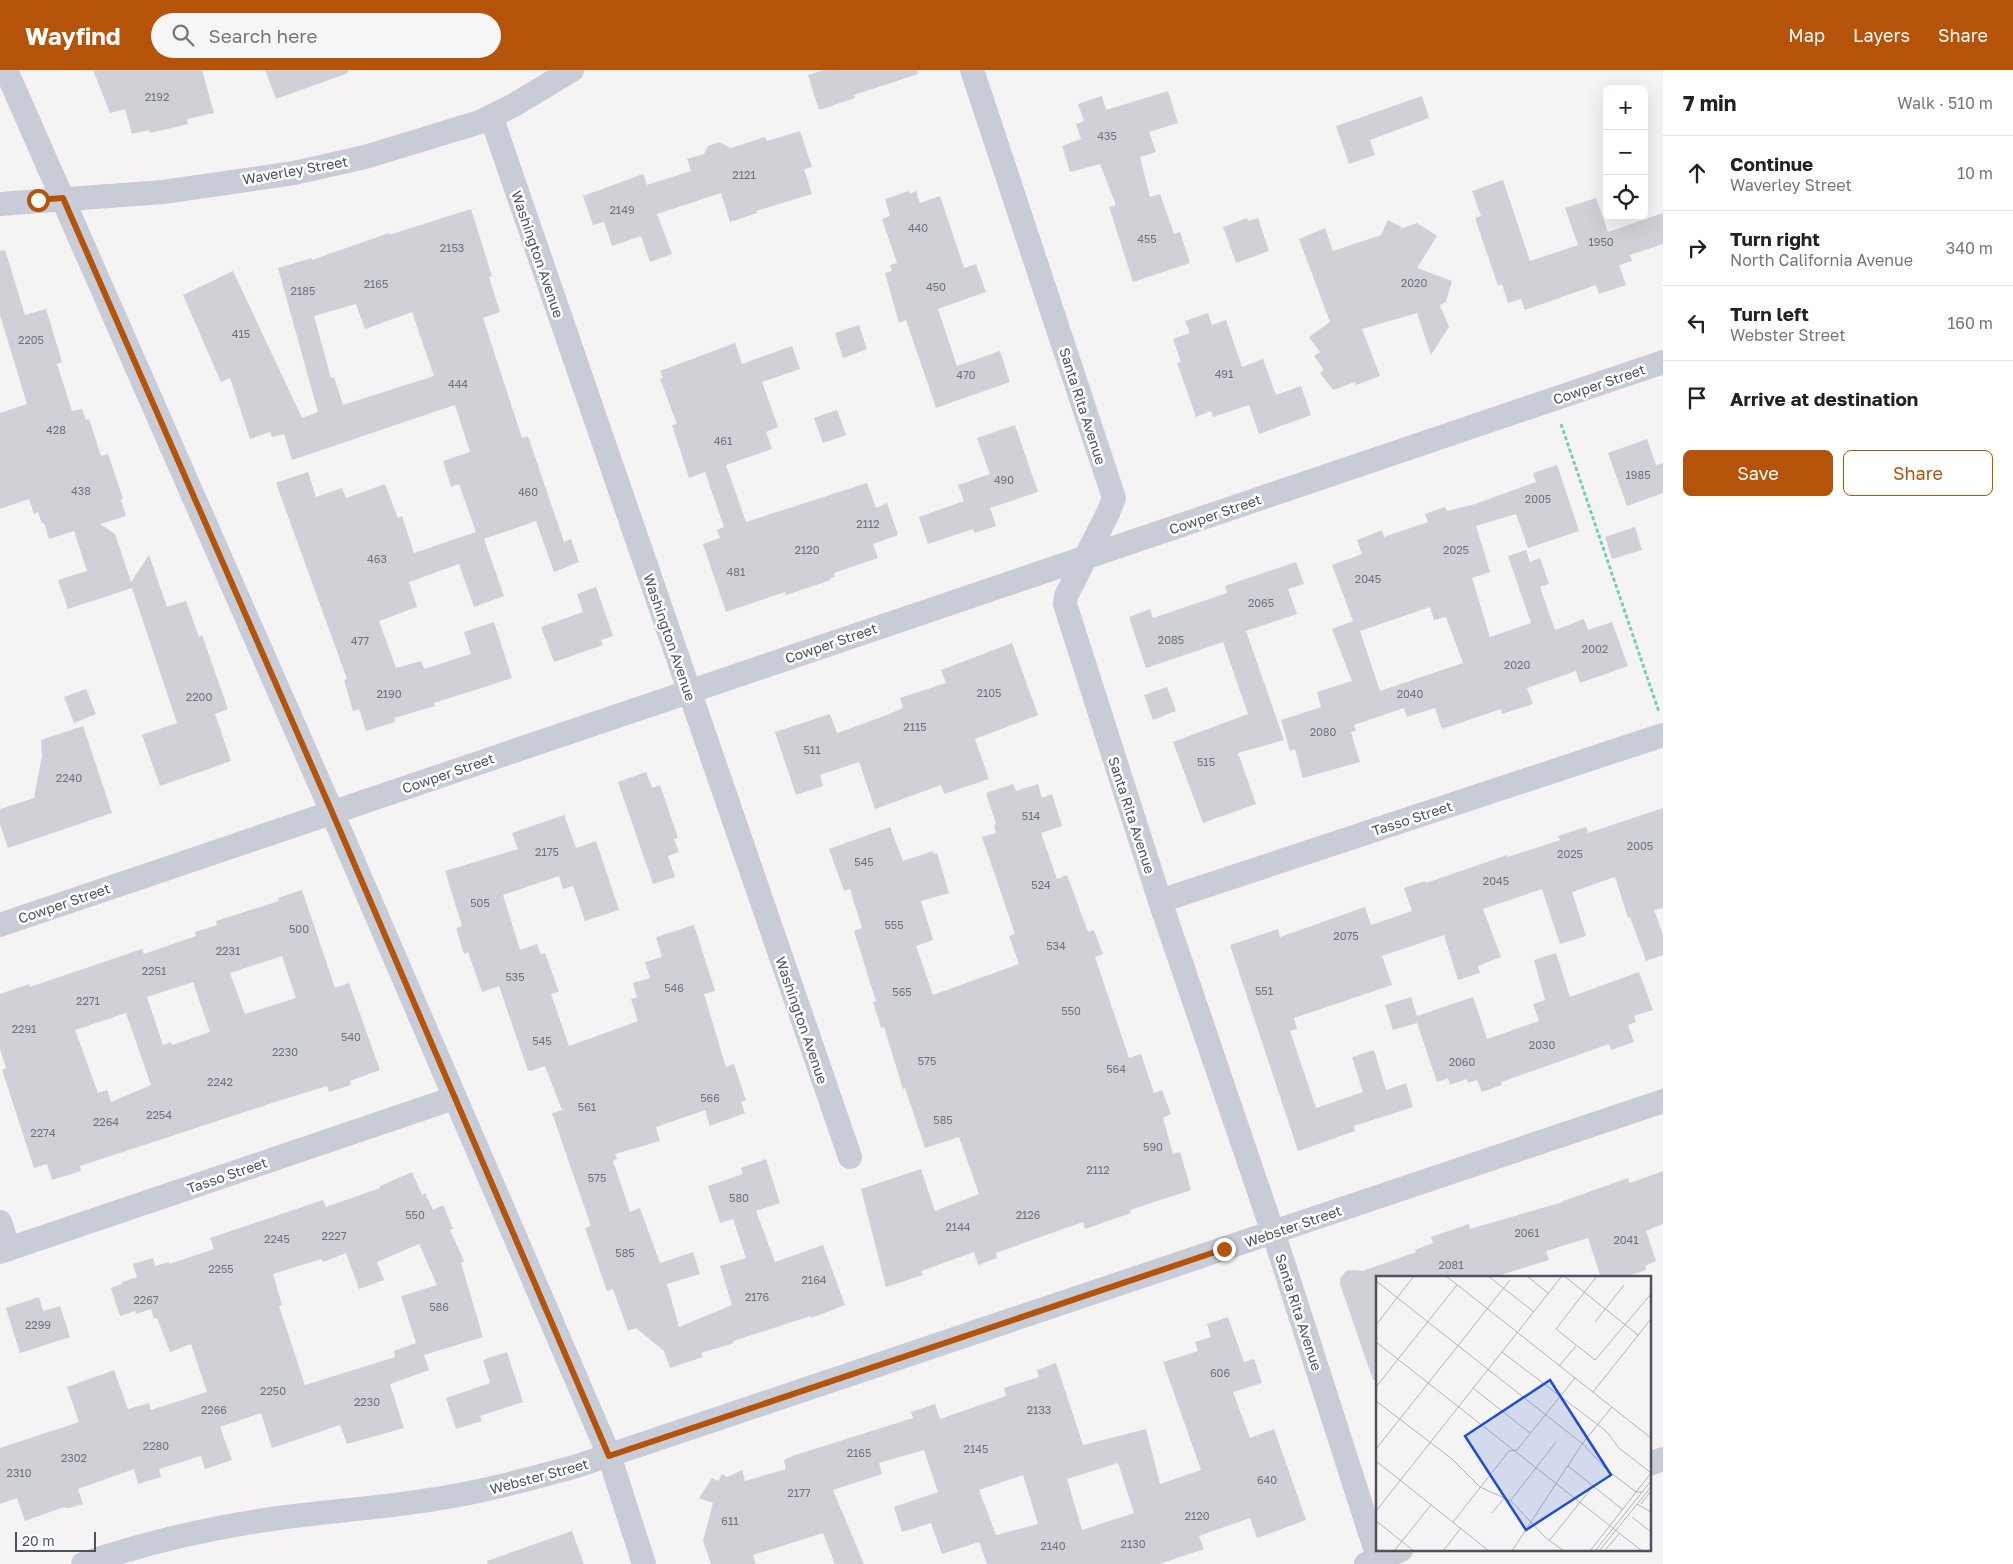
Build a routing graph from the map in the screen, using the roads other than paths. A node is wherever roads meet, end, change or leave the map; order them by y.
1 (6, 70) edge
2 (572, 70) edge
3 (972, 70) edge
4 (491, 116) junction
5 (63, 198) junction
6 (0, 204) edge
7 (1663, 362) edge
8 (1085, 558) junction
9 (689, 692) junction
10 (1661, 725) edge
11 (332, 812) junction
12 (1160, 901) junction
13 (0, 925) edge
14 (454, 1098) junction
15 (1663, 1101) edge
16 (850, 1157) dead end
17 (0, 1222) edge
18 (1273, 1232) junction
19 (5, 1251) edge
20 (609, 1456) junction
21 (1663, 1459) edge
22 (1650, 1464) edge
23 (1397, 1552) edge
24 (1375, 1563) edge
25 (83, 1564) edge
26 (644, 1564) edge

1 - 5 street
2 - 4 street, Waverley Street
3 - 8 street, Santa Rita Avenue
4 - 5 street, Waverley Street
4 - 9 street, Washington Avenue
5 - 6 street, Waverley Street
5 - 11 street
7 - 8 street, Cowper Street
8 - 9 street, Cowper Street
8 - 12 street, Santa Rita Avenue
9 - 11 street, Cowper Street
9 - 16 street, Washington Avenue
10 - 12 street, Tasso Street
11 - 13 street, Cowper Street
11 - 14 street
12 - 18 street, Santa Rita Avenue
14 - 19 street, Tasso Street
14 - 20 street
15 - 18 street, Webster Street
17 - 19 street
18 - 20 street, Webster Street
18 - 24 street, Santa Rita Avenue
20 - 25 street, Webster Street
20 - 26 street
21 - 22 street
23 - 24 street

